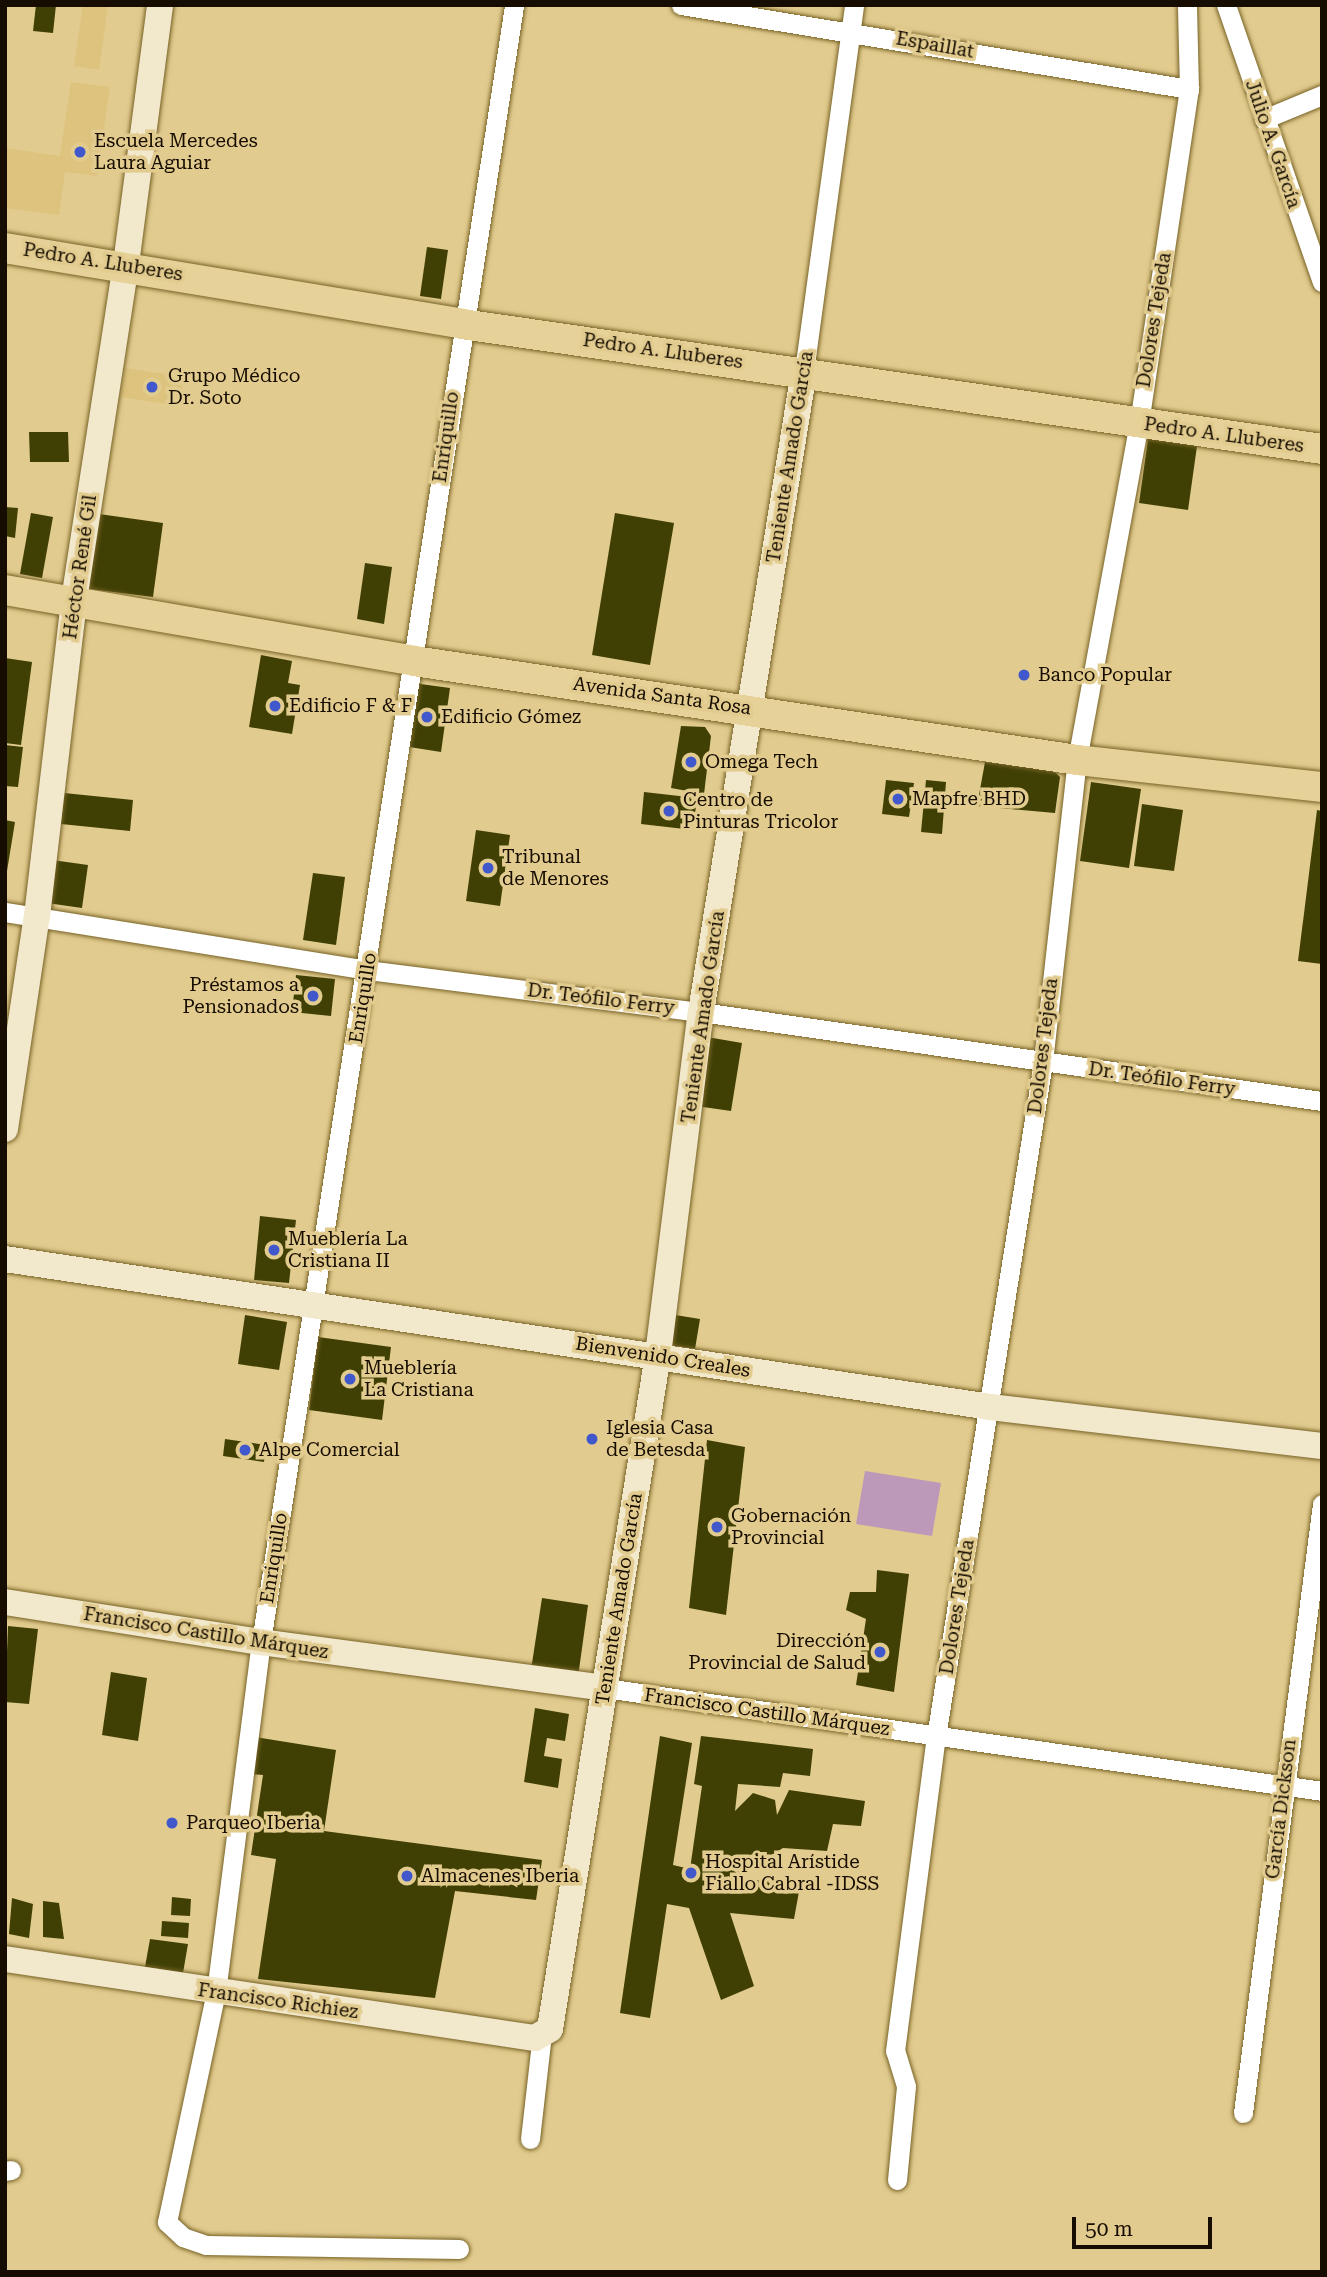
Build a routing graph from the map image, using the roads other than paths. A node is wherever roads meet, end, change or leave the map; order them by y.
1 (160, 5) edge
2 (514, 5) edge
3 (681, 5) edge
4 (854, 5) edge
5 (1187, 5) edge
6 (1226, 5) edge
7 (851, 31) junction
8 (1189, 89) junction
9 (1322, 96) edge
10 (1264, 119) junction
11 (5, 248) edge
12 (126, 264) junction
13 (1322, 282) edge
14 (462, 324) junction
15 (804, 371) junction
16 (1139, 422) junction
17 (1322, 449) edge
18 (5, 590) edge
19 (74, 600) junction
20 (414, 661) junction
21 (752, 709) junction
22 (1077, 760) junction
23 (1322, 787) edge
24 (5, 912) edge
25 (37, 916) junction
26 (368, 970) junction
27 (701, 1012) junction
28 (1042, 1062) junction
29 (1322, 1101) edge
30 (5, 1129) edge
31 (5, 1259) edge
32 (313, 1304) junction
33 (657, 1356) junction
34 (990, 1407) junction
35 (1322, 1446) edge
36 (1322, 1504) edge
37 (5, 1602) edge
38 (261, 1642) junction
39 (605, 1688) junction
40 (936, 1737) junction
41 (1284, 1786) junction
42 (1322, 1791) edge
43 (5, 1959) edge
44 (216, 1992) junction
45 (546, 2031) junction
46 (1243, 2113) dead end
47 (530, 2139) dead end
48 (897, 2180) dead end
49 (459, 2249) dead end

1 - 12 main road, Héctor René Gil
2 - 14 street, Enriquillo
3 - 7 street, Espaillat
4 - 7 street, Teniente Amado García
5 - 8 street, Dolores Tejeda
6 - 10 street, Julio A. García
7 - 8 street, Espaillat
7 - 15 street, Teniente Amado García
8 - 16 street, Dolores Tejeda
9 - 10 street
10 - 13 street, Julio A. García
11 - 12 main road, Pedro A. Lluberes
12 - 14 main road, Pedro A. Lluberes
12 - 19 main road, Héctor René Gil
14 - 15 main road, Pedro A. Lluberes
14 - 20 street, Enriquillo
15 - 16 main road, Pedro A. Lluberes
15 - 21 main road, Teniente Amado García
16 - 17 main road, Pedro A. Lluberes
16 - 22 street, Dolores Tejeda
18 - 19 main road, Avenida Santa Rosa
19 - 20 main road, Avenida Santa Rosa
19 - 25 main road, Héctor René Gil
20 - 21 main road, Avenida Santa Rosa
20 - 26 street, Enriquillo
21 - 22 main road, Avenida Santa Rosa
21 - 27 main road, Teniente Amado García
22 - 23 main road, Avenida Santa Rosa
22 - 28 street, Dolores Tejeda
24 - 25 street, Dr. Teófilo Ferry
25 - 26 street, Dr. Teófilo Ferry
25 - 30 main road, Héctor René Gil
26 - 27 street, Dr. Teófilo Ferry
26 - 32 street, Enriquillo
27 - 28 street, Dr. Teófilo Ferry
27 - 33 main road, Teniente Amado García
28 - 29 street, Dr. Teófilo Ferry
28 - 34 street, Dolores Tejeda
31 - 32 main road, Bienvenido Creales
32 - 33 main road, Bienvenido Creales
32 - 38 street, Enriquillo
33 - 34 main road, Bienvenido Creales
33 - 39 main road, Teniente Amado García
34 - 35 main road, Bienvenido Creales
34 - 40 street, Dolores Tejeda
36 - 41 street, García Dickson
37 - 38 main road, Francisco Castillo Márquez
38 - 39 main road, Francisco Castillo Márquez
38 - 44 street, Enriquillo
39 - 40 street, Francisco Castillo Márquez
39 - 45 main road, Teniente Amado García
40 - 41 street, Francisco Castillo Márquez
40 - 48 street, Dolores Tejeda
41 - 42 street, Francisco Castillo Márquez
41 - 46 street, García Dickson
43 - 44 main road, Francisco Richiez
44 - 45 main road, Francisco Richiez
44 - 49 street, Enriquillo
45 - 47 street

